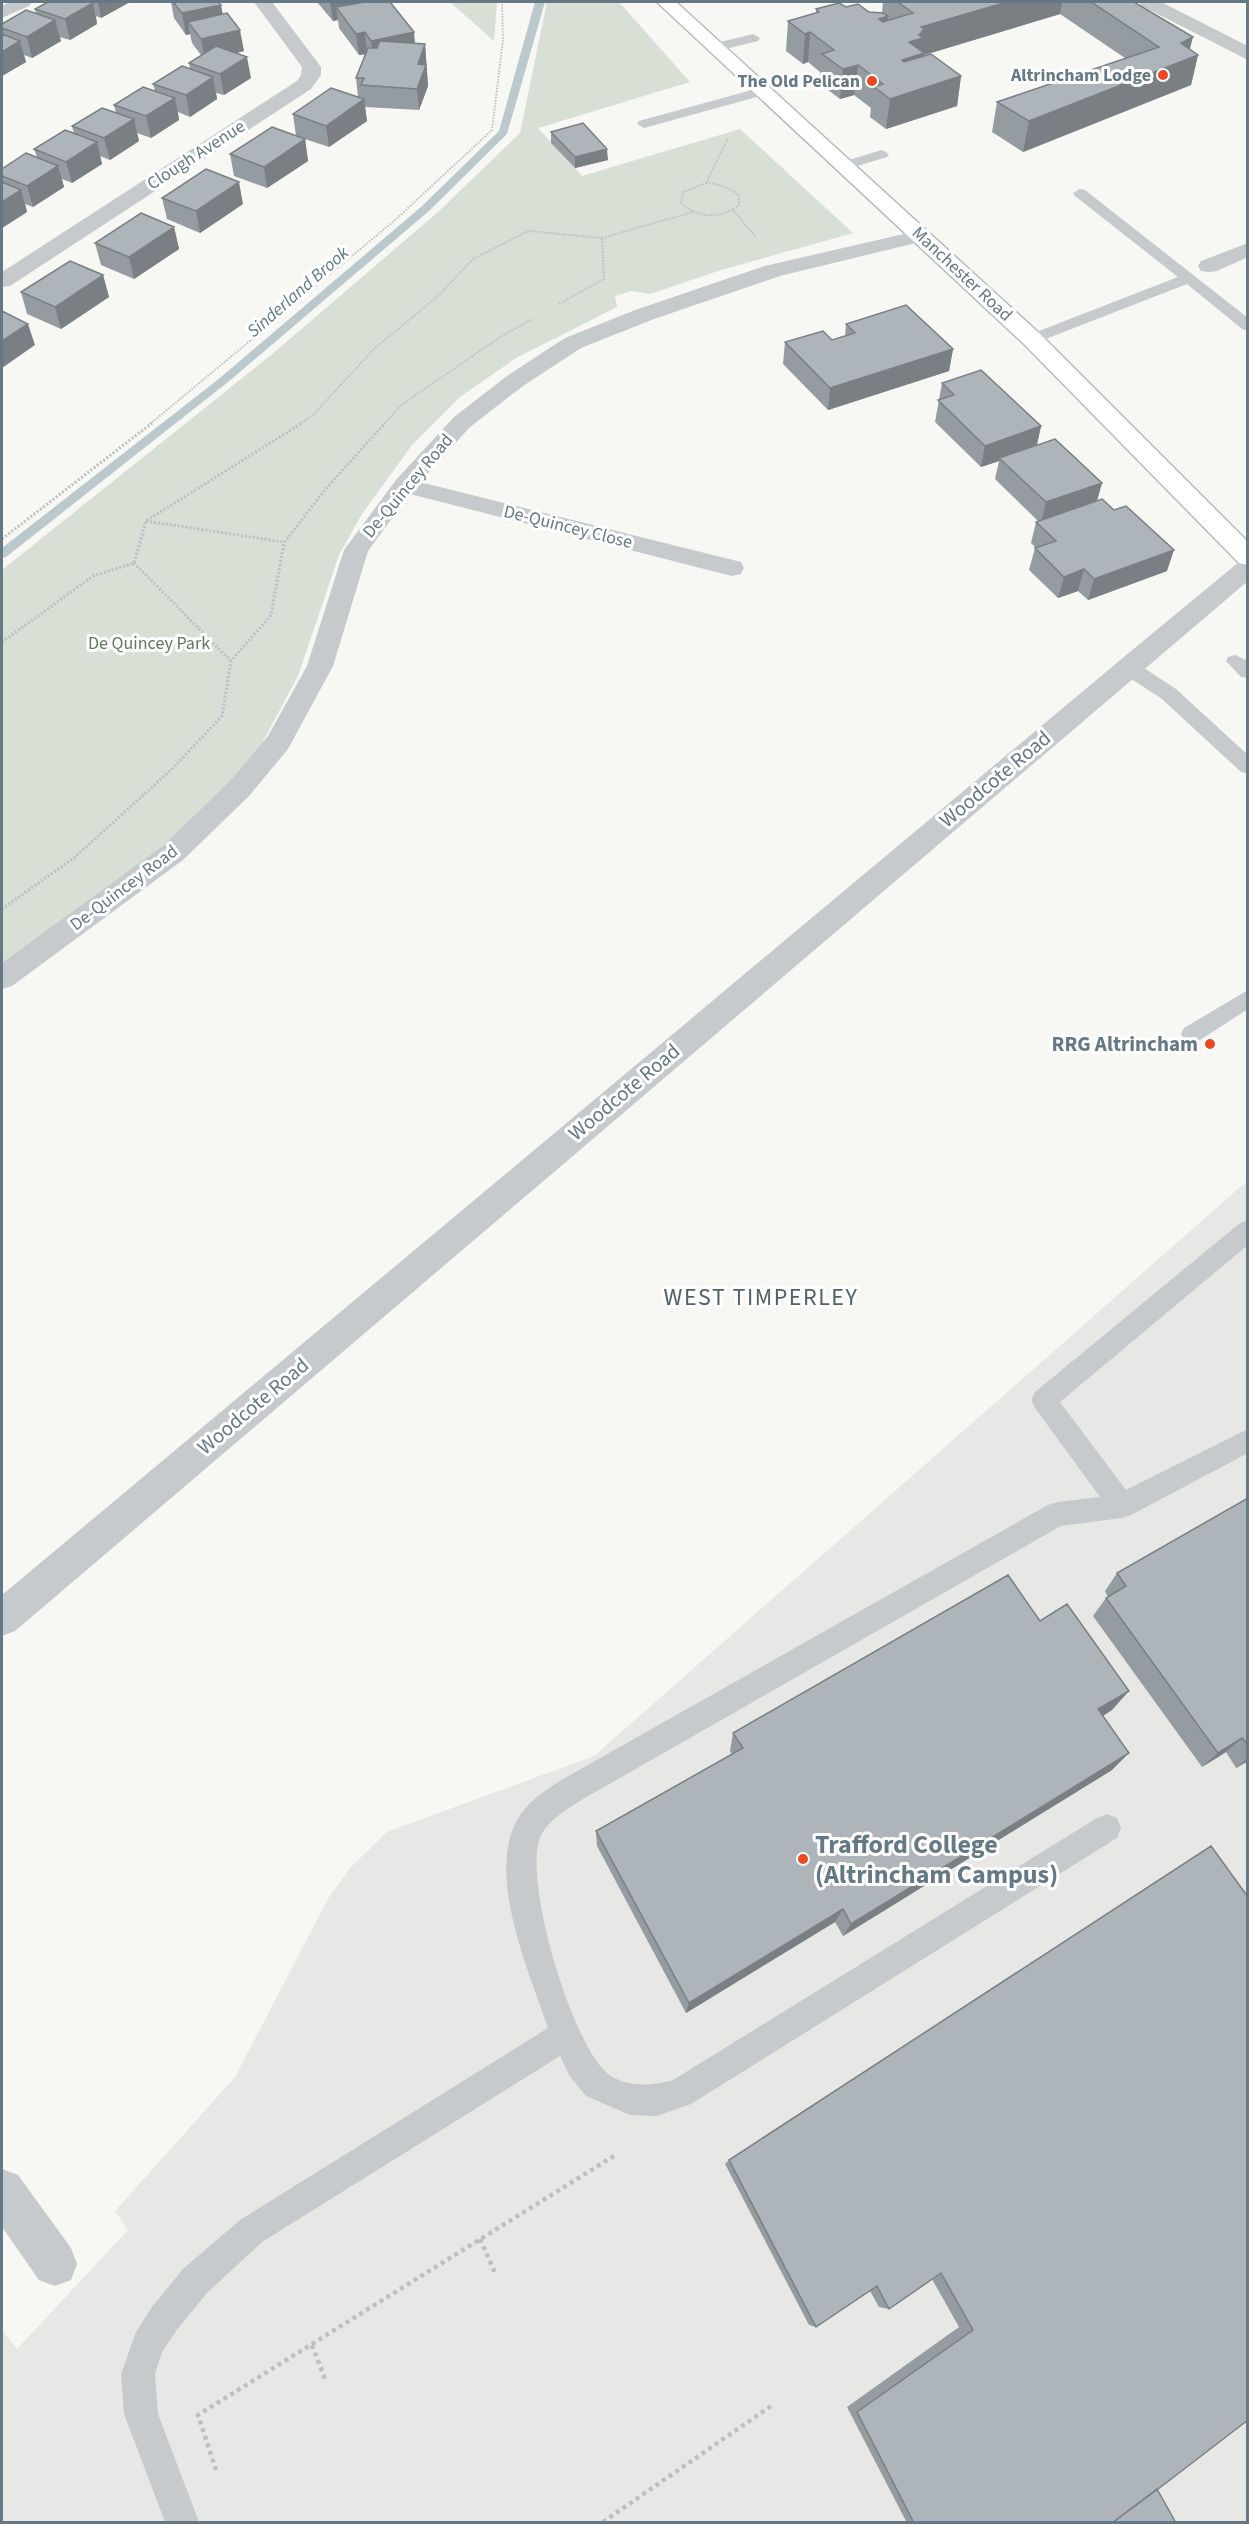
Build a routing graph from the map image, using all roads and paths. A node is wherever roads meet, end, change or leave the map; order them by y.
1 (23, 2) edge
2 (263, 2) edge
3 (502, 2) edge
4 (666, 2) edge
5 (1148, 2) edge
6 (2, 14) edge
7 (753, 38) dead end
8 (717, 47) junction
9 (1245, 50) edge
10 (763, 91) junction
11 (644, 124) dead end
12 (882, 154) dead end
13 (844, 166) junction
14 (1080, 193) dead end
15 (693, 212) junction
16 (616, 233) dead end
17 (921, 236) junction
18 (602, 238) dead end
19 (1248, 249) edge
20 (1209, 266) dead end
21 (1189, 278) junction
22 (2, 281) edge
23 (1248, 326) edge
24 (1032, 339) junction
25 (404, 485) junction
26 (324, 491) dead end
27 (146, 521) junction
28 (2, 539) edge
29 (284, 543) junction
30 (1248, 557) edge
31 (134, 563) junction
32 (732, 568) dead end
33 (1248, 568) edge
34 (2, 642) edge
35 (231, 661) junction
36 (1128, 667) junction
37 (1248, 767) edge
38 (2, 909) edge
39 (2, 978) edge
40 (1248, 998) edge
41 (1192, 1034) dead end
42 (1248, 1230) edge
43 (1248, 1440) edge
44 (1122, 1506) junction
45 (2, 1618) edge
46 (1107, 1828) dead end
47 (566, 2035) junction
48 (617, 2154) dead end
49 (2, 2191) edge
50 (480, 2239) junction
51 (55, 2264) dead end
52 (496, 2275) dead end
53 (312, 2344) junction
54 (325, 2379) dead end
55 (774, 2404) dead end
56 (216, 2469) dead end
57 (182, 2523) edge
58 (603, 2523) edge

1 - 6 street
2 - 22 street, Clough Avenue
3 - 28 path
4 - 8 highway, Manchester Road
5 - 9 street
7 - 8 lane
8 - 10 highway, Manchester Road
10 - 11 lane
10 - 13 highway, Manchester Road
12 - 13 lane
13 - 17 highway, Manchester Road
14 - 21 lane
15 - 15 path
15 - 16 path
17 - 24 highway, Manchester Road
17 - 25 street, De-Quincey Road
18 - 27 path
19 - 20 street
21 - 23 lane
21 - 24 lane
24 - 30 highway, Manchester Road
25 - 32 street, De-Quincey Close
25 - 39 street, De-Quincey Road
26 - 29 path
27 - 29 path
27 - 31 path
29 - 35 path
31 - 34 path
31 - 35 path
33 - 36 street, Woodcote Road
35 - 38 path
36 - 37 lane
36 - 45 street, Woodcote Road
40 - 41 lane
42 - 44 lane
43 - 44 lane
44 - 47 lane
46 - 47 lane
47 - 57 lane
48 - 50 path
49 - 51 street
50 - 52 path
50 - 53 path
53 - 54 path
53 - 56 path
55 - 58 path

